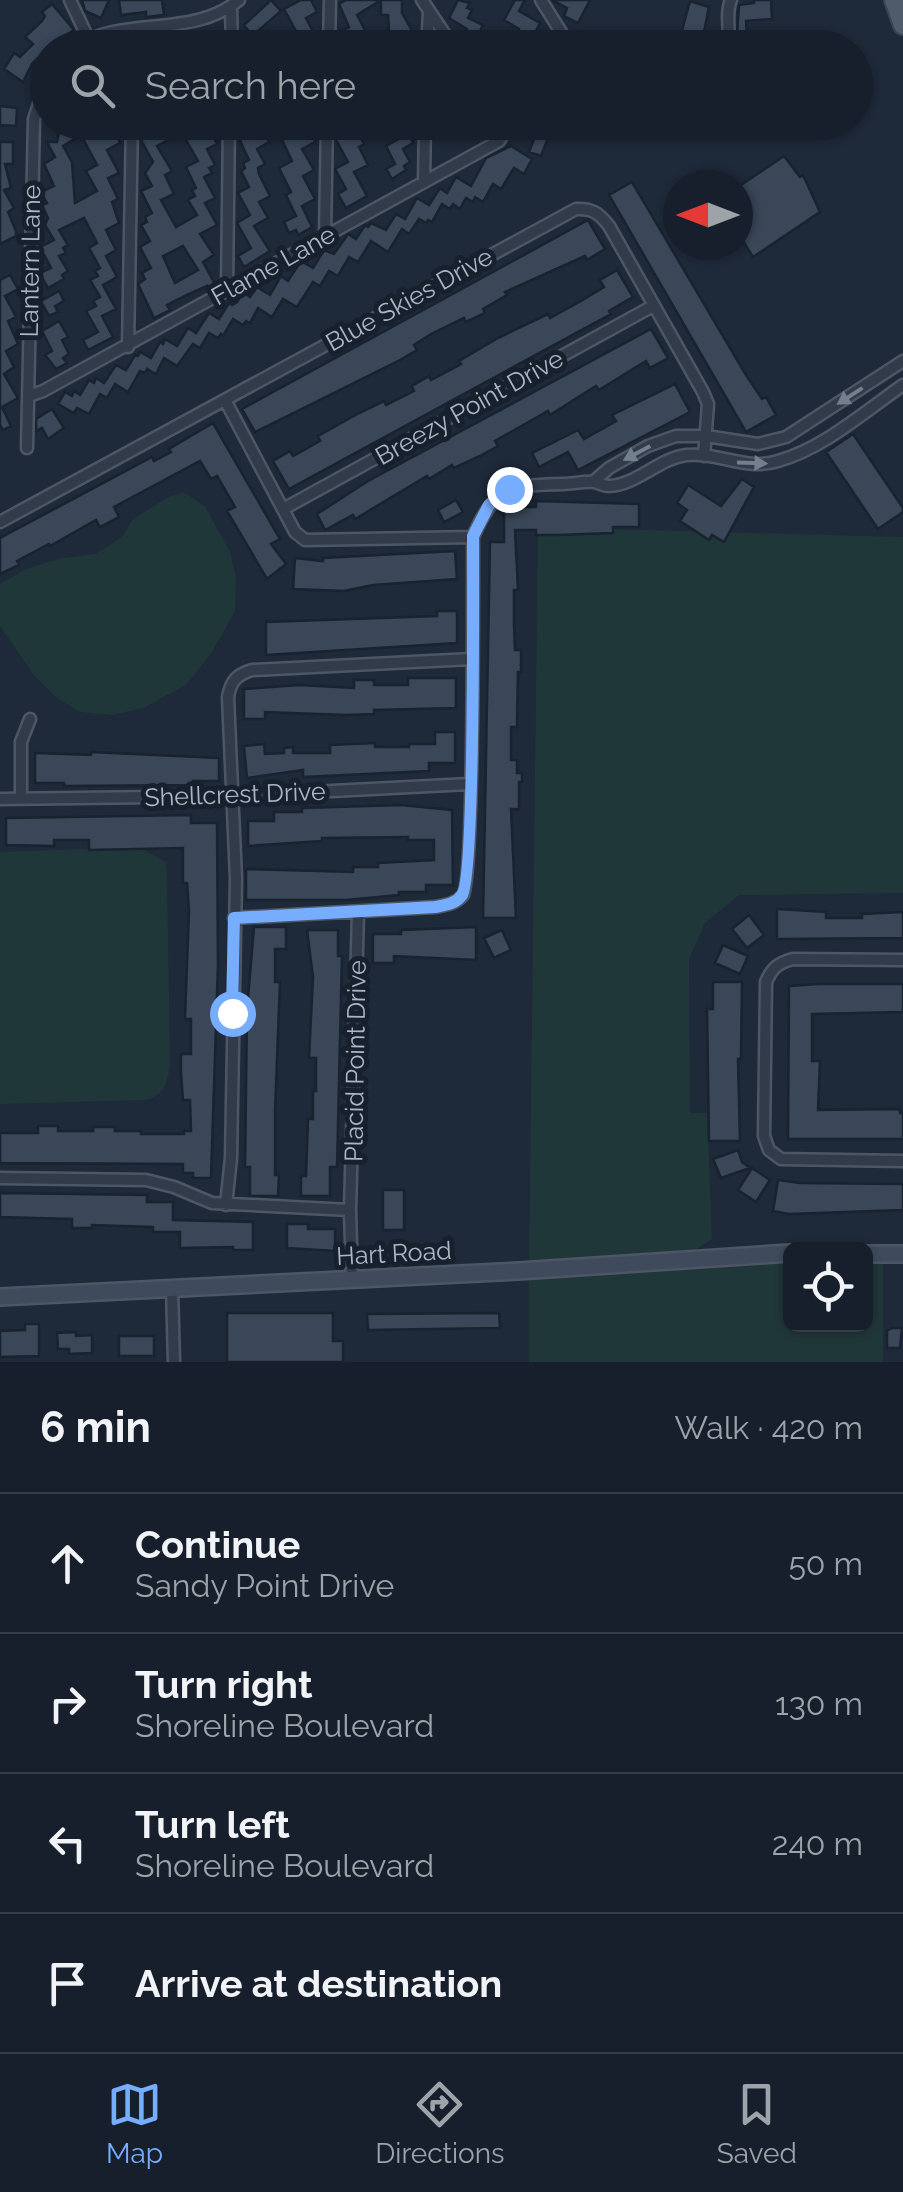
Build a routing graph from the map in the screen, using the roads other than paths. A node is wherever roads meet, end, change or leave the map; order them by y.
1 (70, 0) edge
2 (330, 0) edge
3 (422, 0) edge
4 (541, 0) edge
5 (731, 0) edge
6 (894, 0) edge
7 (235, 3) edge
8 (430, 11) junction
9 (903, 25) edge
10 (84, 30) edge
11 (134, 30) edge
12 (233, 30) edge
13 (329, 30) edge
14 (428, 30) edge
15 (442, 30) edge
16 (560, 30) edge
17 (728, 30) edge
18 (34, 140) edge
19 (132, 140) edge
20 (229, 140) edge
21 (327, 140) edge
22 (425, 140) edge
23 (500, 140) edge
24 (424, 182) junction
25 (326, 235) junction
26 (226, 290) junction
27 (653, 306) junction
28 (128, 346) junction
29 (903, 361) edge
30 (903, 386) edge
31 (29, 396) junction
32 (225, 400) junction
33 (706, 436) junction
34 (27, 448) dead end
35 (704, 456) junction
36 (593, 482) junction
37 (285, 508) junction
38 (0, 522) edge
39 (473, 536) junction
40 (471, 660) junction
41 (30, 720) dead end
42 (469, 784) junction
43 (234, 796) junction
44 (0, 799) edge
45 (22, 799) junction
46 (358, 912) junction
47 (234, 918) junction
48 (903, 960) edge
49 (903, 1161) edge
50 (0, 1178) edge
51 (226, 1205) junction
52 (350, 1210) junction
53 (783, 1254) edge
54 (873, 1254) edge
55 (903, 1254) edge
56 (352, 1280) junction
57 (172, 1288) junction
58 (0, 1297) edge
59 (174, 1362) edge

1 - 10 street
2 - 13 street
3 - 8 street
4 - 16 street
5 - 17 street
6 - 9 main road
7 - 11 street
7 - 12 street
8 - 14 street
8 - 15 street
18 - 31 street, Lantern Lane
19 - 28 street
20 - 26 street
21 - 25 street
22 - 24 street
23 - 24 street, Flame Lane
24 - 25 street, Flame Lane
25 - 26 street, Flame Lane
26 - 28 street, Flame Lane
27 - 32 street, Blue Skies Drive
27 - 33 street, Blue Skies Drive
27 - 37 street, Breezy Point Drive
28 - 31 street, Flame Lane
29 -> 33 street
35 -> 30 street
31 - 34 street, Lantern Lane
32 - 37 street
32 - 38 street, Blue Skies Drive
33 - 35 street, Blue Skies Drive
33 -> 36 street
35 - 36 street
36 - 39 street
37 - 39 street
39 - 40 street
40 - 42 street
40 - 43 street
41 - 45 street
42 - 43 street, Shellcrest Drive
42 - 46 street
43 - 45 street, Shellcrest Drive
43 - 47 street
44 - 45 street, Shellcrest Drive
46 - 47 street
46 - 52 street, Placid Point Drive
47 - 51 street
48 - 49 street
50 - 51 street
51 - 52 street
52 - 56 street, Placid Point Drive
53 - 56 street, Hart Road
54 - 55 street
56 - 57 street, Hart Road
57 - 58 street, Hart Road
57 - 59 street

